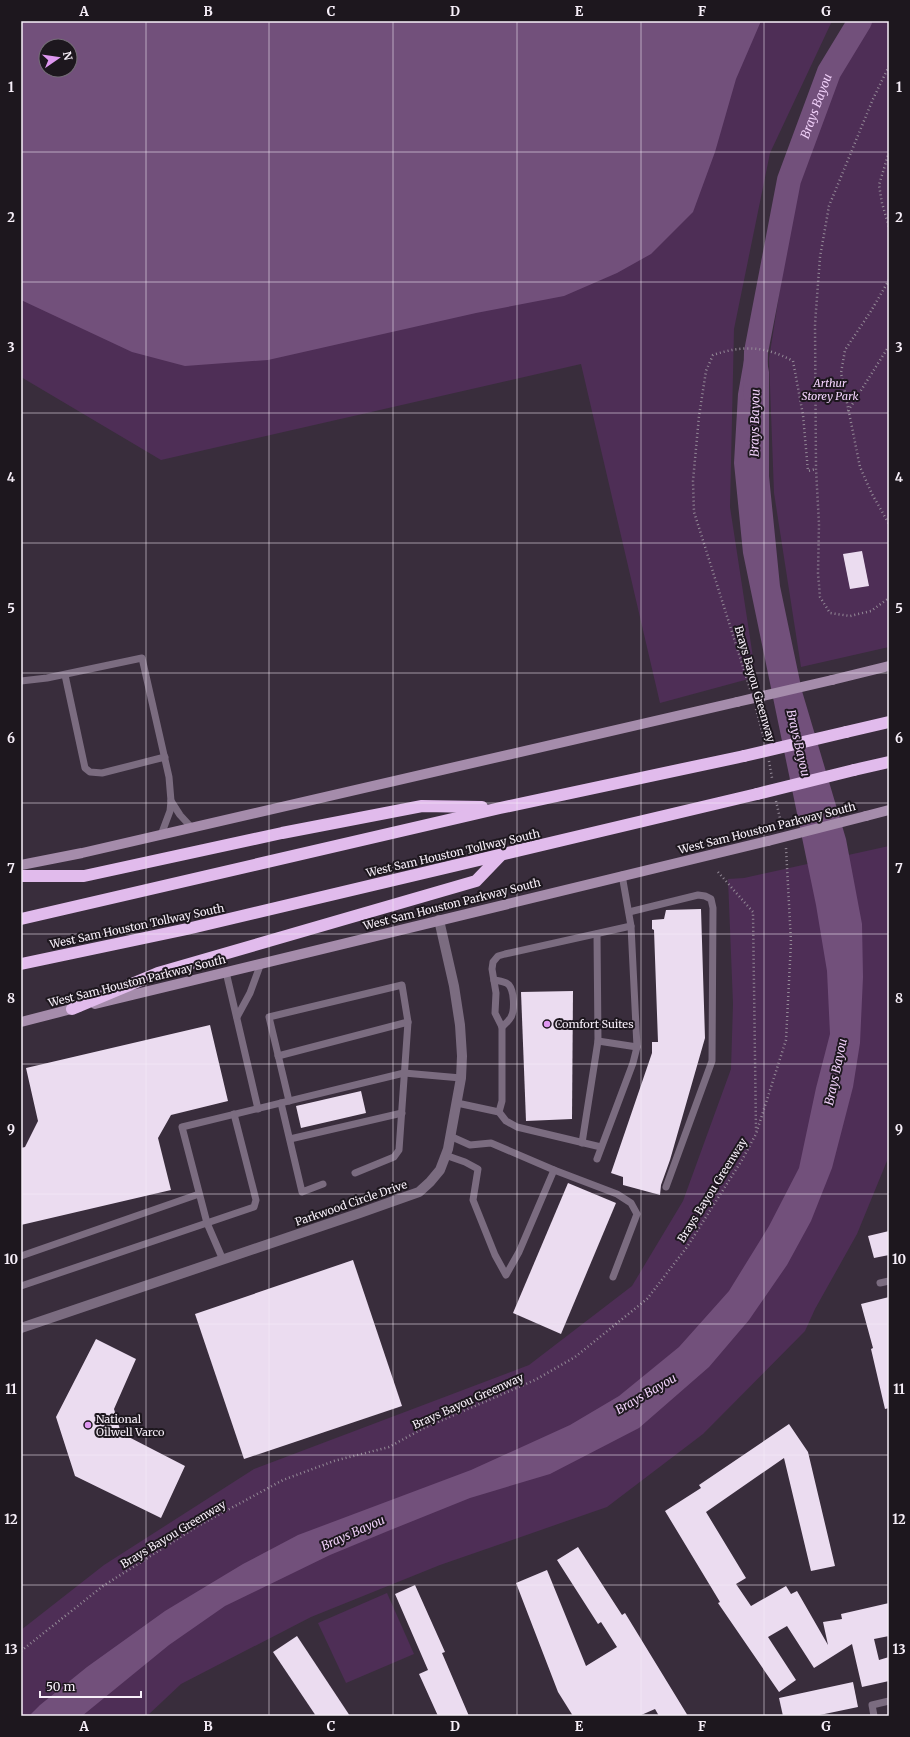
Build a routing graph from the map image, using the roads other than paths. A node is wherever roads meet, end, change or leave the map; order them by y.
1 (889, 666) edge
2 (65, 674) junction
3 (21, 681) edge
4 (889, 722) edge
5 (165, 757) junction
6 (889, 762) edge
7 (171, 801) junction
8 (500, 808) junction
9 (889, 810) edge
10 (192, 828) junction
11 (161, 835) junction
12 (502, 854) junction
13 (21, 865) edge
14 (21, 876) edge
15 (622, 876) junction
16 (629, 912) junction
17 (21, 919) edge
18 (439, 920) junction
19 (631, 926) junction
20 (597, 934) junction
21 (261, 963) junction
22 (21, 964) edge
23 (226, 972) junction
24 (494, 980) junction
25 (72, 1009) junction
26 (236, 1017) junction
27 (21, 1022) edge
28 (408, 1022) junction
29 (502, 1027) junction
30 (598, 1041) junction
31 (637, 1047) junction
32 (278, 1056) junction
33 (404, 1073) junction
34 (461, 1078) junction
35 (289, 1101) junction
36 (281, 1103) junction
37 (457, 1103) junction
38 (258, 1108) junction
39 (499, 1112) junction
40 (402, 1113) junction
41 (234, 1114) junction
42 (450, 1136) junction
43 (290, 1139) junction
44 (582, 1143) junction
45 (601, 1148) junction
46 (445, 1155) junction
47 (597, 1159) dead end
48 (554, 1170) junction
49 (355, 1172) dead end
50 (323, 1184) dead end
51 (666, 1187) dead end
52 (199, 1194) junction
53 (207, 1223) junction
54 (21, 1256) edge
55 (223, 1260) junction
56 (613, 1277) dead end
57 (889, 1281) edge
58 (880, 1283) dead end
59 (21, 1286) edge
60 (21, 1328) edge
61 (889, 1701) edge
62 (874, 1716) edge

1 - 10 main road, bridge
2 - 3 lane
2 - 5 lane
2 - 5 lane
4 - 8 highway, bridge
5 - 7 lane
6 - 12 highway, West Sam Houston Tollway South, bridge
7 - 10 lane
7 - 11 lane
8 - 14 highway
8 - 17 highway
9 - 15 main road, West Sam Houston Parkway South, bridge
10 - 11 main road
11 - 13 main road
12 - 22 highway, West Sam Houston Tollway South
12 - 25 highway
15 - 16 lane
15 - 18 main road, West Sam Houston Parkway South
16 - 19 lane
16 - 51 lane
18 - 21 main road, West Sam Houston Parkway South
18 - 34 street, Parkwood Circle Drive
19 - 20 lane
19 - 31 lane
20 - 24 lane
20 - 30 lane
21 - 23 main road, West Sam Houston Parkway South
21 - 26 lane
23 - 25 main road, West Sam Houston Parkway South
23 - 26 lane
24 - 29 lane
24 - 29 lane
25 - 27 main road, West Sam Houston Parkway South
26 - 38 lane
28 - 32 lane
28 - 32 lane
28 - 33 lane
29 - 39 lane
30 - 31 lane
30 - 44 lane
31 - 45 lane
32 - 35 lane
33 - 34 lane
33 - 35 lane
33 - 40 lane
34 - 37 street, Parkwood Circle Drive
35 - 36 lane
36 - 38 lane
36 - 43 lane
37 - 39 lane
37 - 42 street, Parkwood Circle Drive
38 - 41 lane
39 - 44 lane
40 - 43 lane
40 - 49 lane
41 - 52 lane
41 - 53 lane
42 - 46 street, Parkwood Circle Drive
42 - 48 lane
43 - 50 lane
44 - 45 lane
45 - 47 lane
46 - 48 lane
46 - 55 street, Parkwood Circle Drive
48 - 56 lane
52 - 53 lane
52 - 54 lane
53 - 55 lane
53 - 59 lane
55 - 60 street, Parkwood Circle Drive
57 - 58 lane
61 - 62 lane

